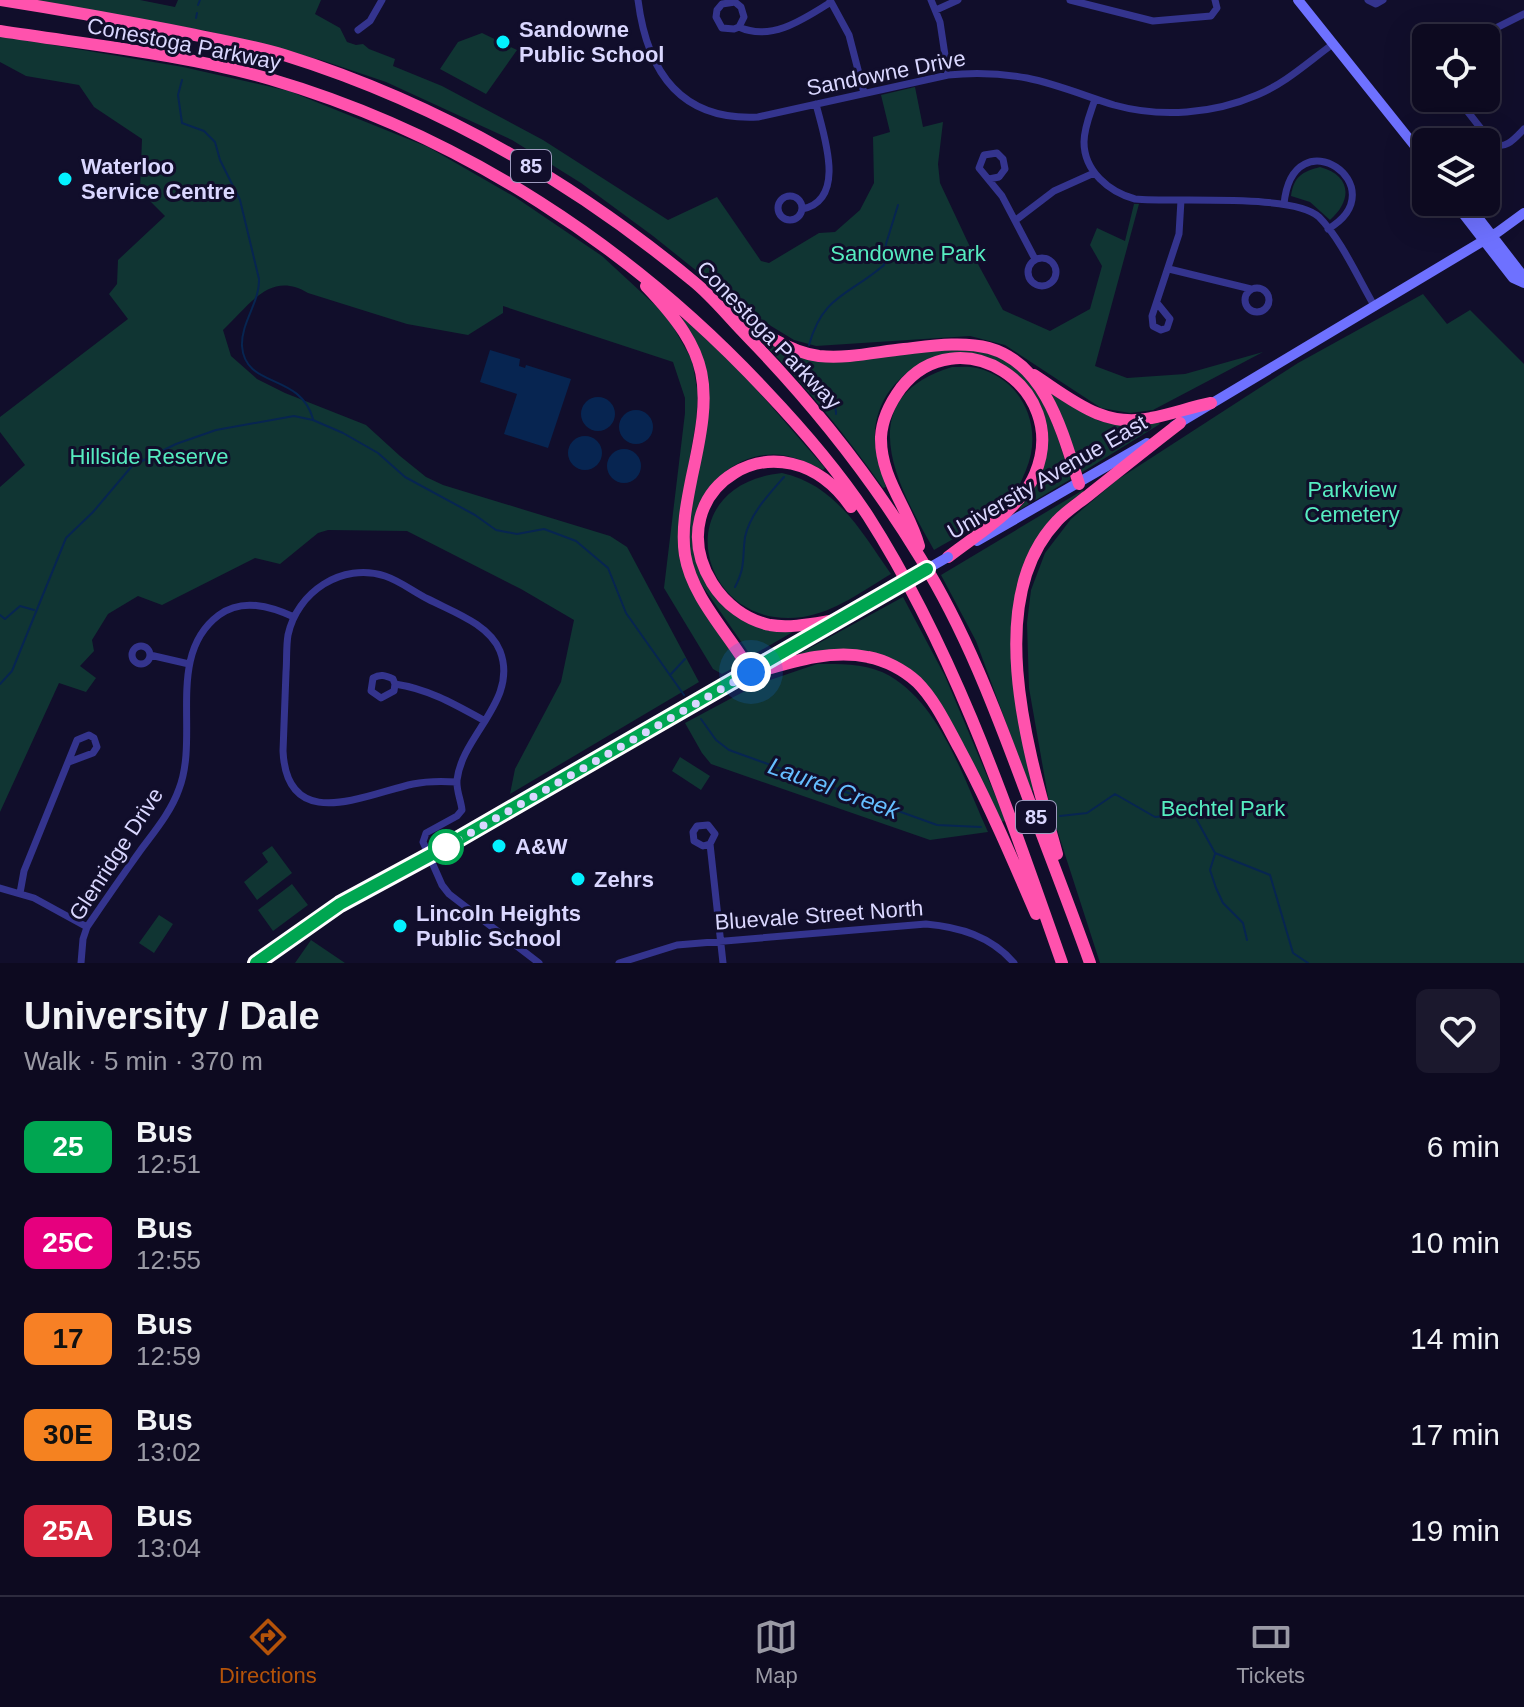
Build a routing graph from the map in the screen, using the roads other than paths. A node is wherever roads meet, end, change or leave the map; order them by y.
1 (0, 0) edge
2 (382, 0) edge
3 (638, 0) edge
4 (931, 0) edge
5 (958, 0) edge
6 (1070, 0) edge
7 (1215, 0) edge
8 (1298, 0) edge
9 (1368, 0) edge
10 (1383, 0) edge
11 (831, 1) edge
12 (936, 10) junction
13 (1524, 14) edge
14 (1500, 26) edge
15 (739, 27) junction
16 (358, 30) dead end
17 (0, 31) edge
18 (1333, 44) junction
19 (948, 75) junction
20 (864, 93) junction
21 (1095, 99) junction
22 (816, 104) junction
23 (1468, 112) edge
24 (1524, 129) edge
25 (1412, 143) edge
26 (1094, 173) junction
27 (989, 179) dead end
28 (1181, 200) junction
29 (1284, 204) junction
30 (802, 209) dead end
31 (1524, 213) edge
32 (1467, 216) edge
33 (1475, 216) edge
34 (1016, 220) junction
35 (1328, 229) junction
36 (1488, 238) junction
37 (620, 258) junction
38 (1035, 259) junction
39 (1169, 269) junction
40 (696, 283) junction
41 (1524, 283) edge
42 (1251, 289) dead end
43 (1157, 303) dead end
44 (1375, 307) junction
45 (1027, 370) junction
46 (1211, 403) junction
47 (1180, 423) junction
48 (1079, 484) junction
49 (889, 553) junction
50 (948, 557) junction
51 (922, 561) junction
52 (294, 617) junction
53 (843, 619) junction
54 (150, 655) dead end
55 (189, 664) junction
56 (747, 674) junction
57 (395, 684) dead end
58 (485, 721) junction
59 (69, 762) dead end
60 (457, 782) junction
61 (710, 844) dead end
62 (429, 856) junction
63 (0, 888) edge
64 (20, 893) junction
65 (1075, 922) junction
66 (87, 927) junction
67 (722, 940) junction
68 (81, 963) edge
69 (256, 963) edge
70 (539, 963) edge
71 (619, 963) edge
72 (723, 963) edge
73 (1014, 963) edge
74 (1060, 963) edge
75 (1090, 963) edge

1 - 40 highway, Conestoga Parkway / 85
2 - 16 street
3 - 22 street, Sandowne Drive
4 - 12 street
5 - 12 street
6 - 7 street
8 - 18 main road
9 - 10 street
11 - 15 street
11 - 20 street
12 - 19 street
13 - 14 street
15 - 15 street
17 - 37 highway, Conestoga Parkway / 85
18 - 21 street, Sandowne Drive
18 - 25 main road
19 - 20 street, Sandowne Drive
19 - 21 street, Sandowne Drive
20 - 22 street, Sandowne Drive
21 - 26 street
22 - 30 street
23 - 24 street
26 - 28 street
26 - 34 street
27 - 34 street
28 - 29 street
28 - 39 street
29 - 35 street
29 - 35 street
31 - 36 main road, University Avenue East
32 - 36 main road
33 - 36 main road
34 - 38 street
35 - 44 street
36 - 41 main road
36 - 44 main road, University Avenue East
37 - 49 highway, Conestoga Parkway / 85
37 - 56 highway
38 - 38 street
39 - 42 street
39 - 43 street
40 - 45 highway
40 - 51 highway, Conestoga Parkway / 85
44 - 46 main road, University Avenue East
45 - 46 highway
45 - 48 highway
46 - 47 main road, University Avenue East
47 - 48 main road, University Avenue East
47 - 65 highway
48 - 50 main road, University Avenue East
49 - 53 highway
49 - 74 highway, Conestoga Parkway / 85
50 - 51 highway
50 - 53 main road, University Avenue East, bridge
51 - 65 highway, Conestoga Parkway / 85
52 - 55 street, Glenridge Drive
52 - 58 street
52 - 60 street
53 - 56 main road, University Avenue East
54 - 55 street
55 - 66 street, Glenridge Drive
56 - 62 main road, University Avenue East
56 - 74 highway
57 - 58 street
58 - 60 street
59 - 64 street
60 - 62 street
61 - 67 street
62 - 69 main road, University Avenue East
62 - 70 street
63 - 64 street
64 - 66 street
65 - 75 highway, Conestoga Parkway / 85
66 - 68 street, Glenridge Drive
67 - 71 street, Bluevale Street North
67 - 72 street
67 - 73 street, Bluevale Street North

